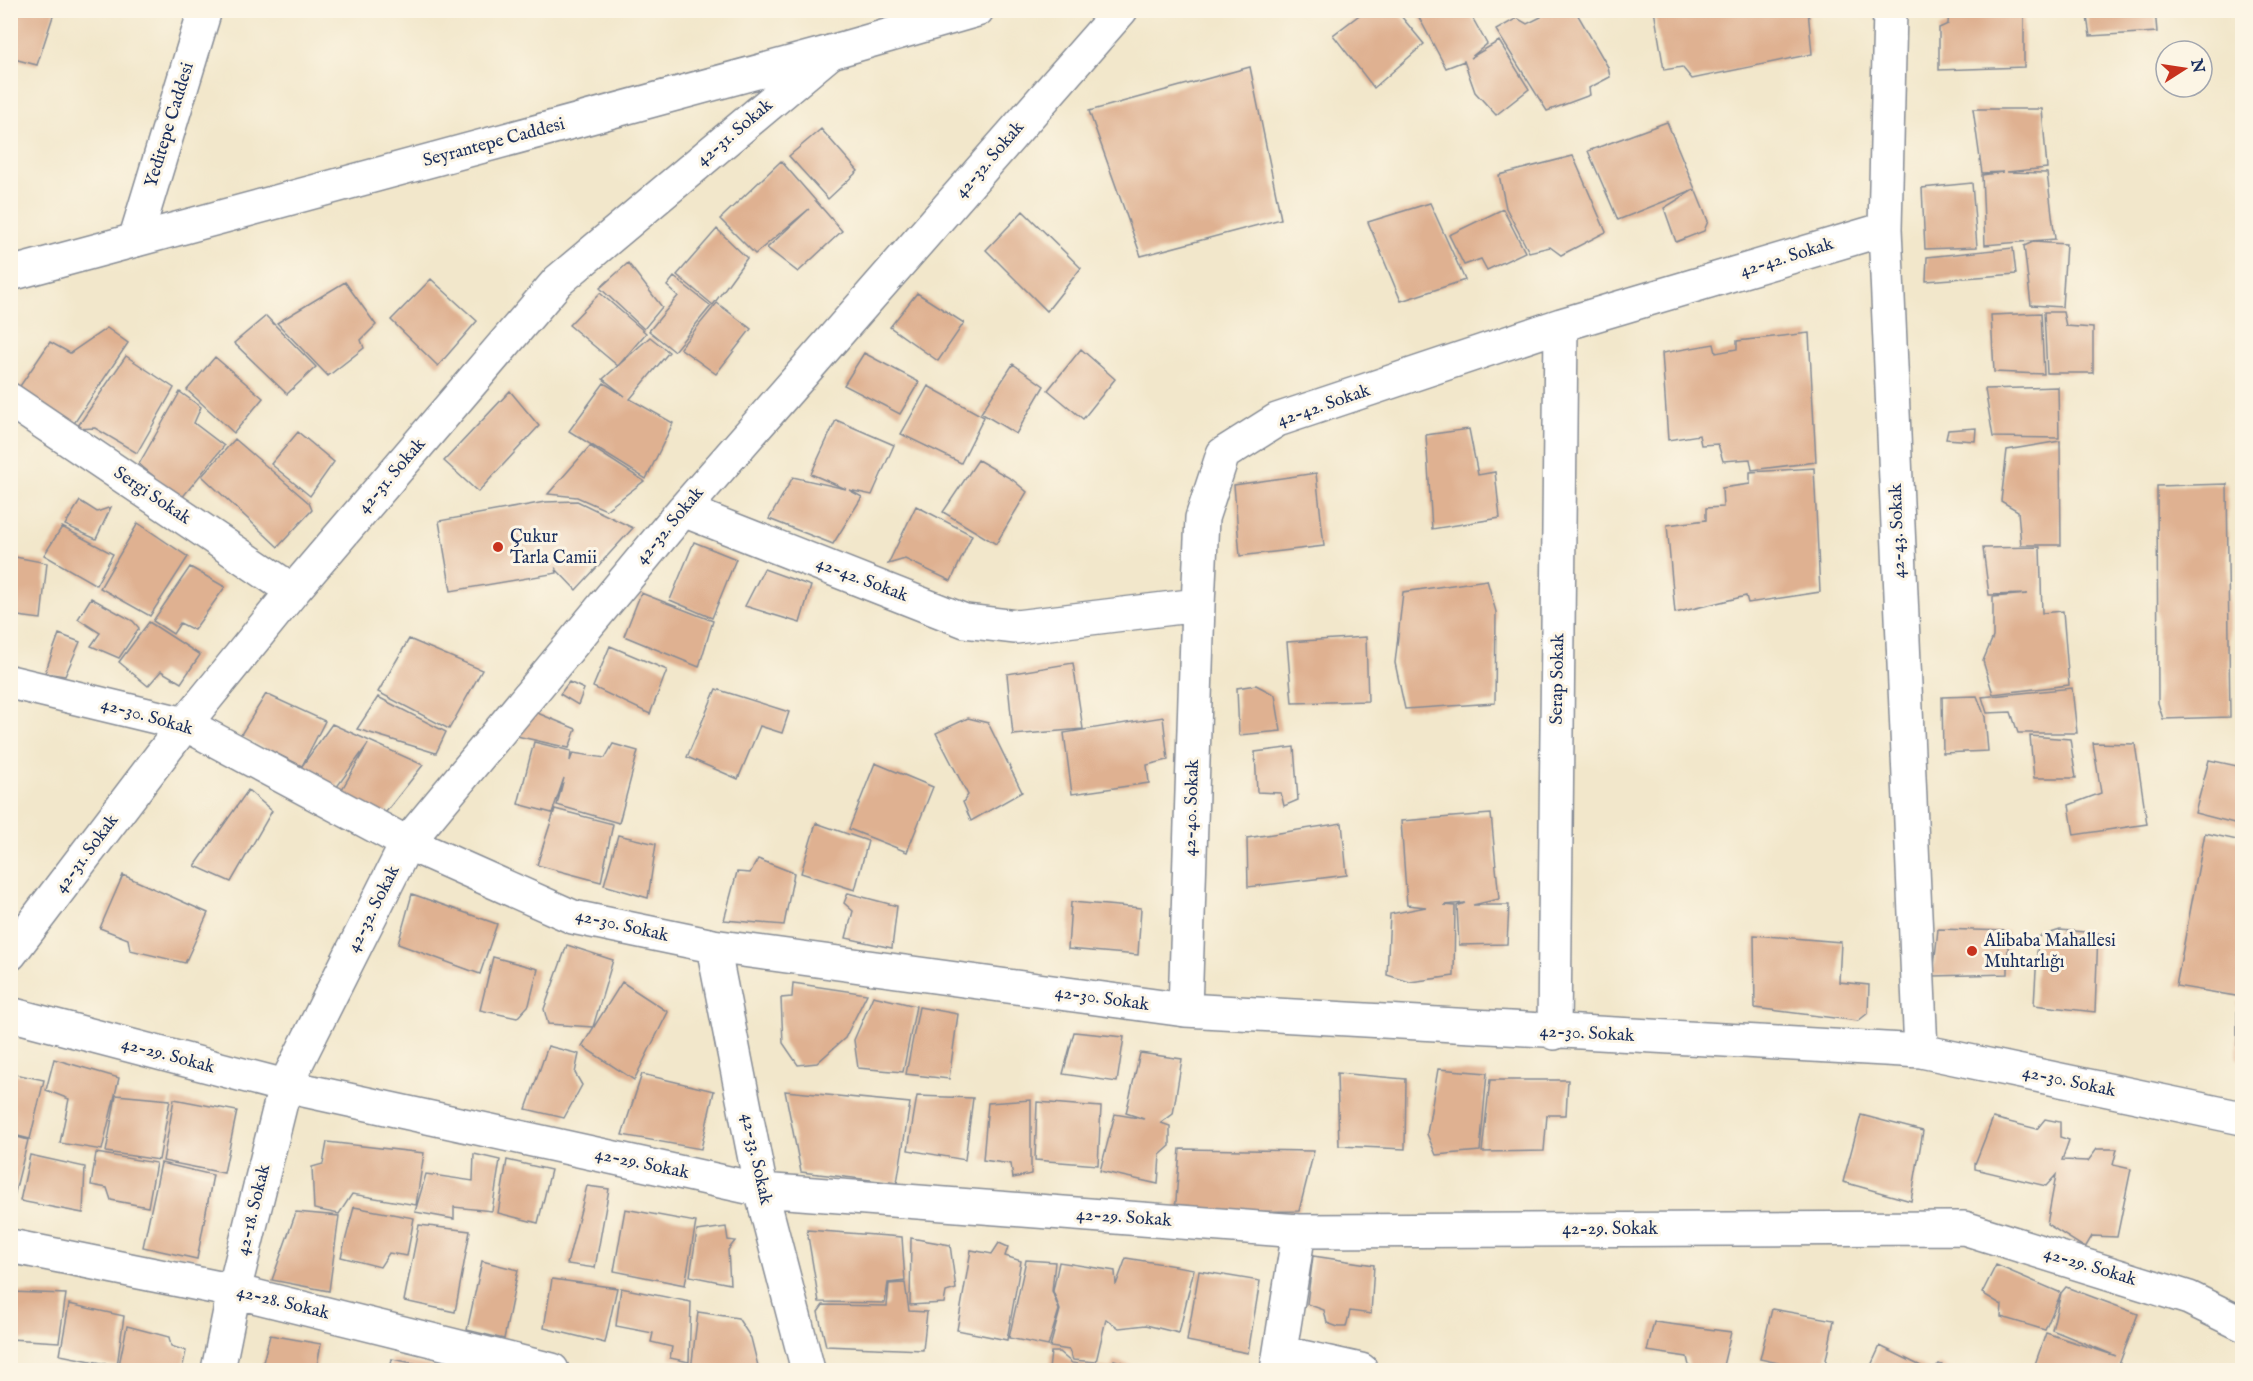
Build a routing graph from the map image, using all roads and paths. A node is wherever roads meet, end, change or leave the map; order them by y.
1 (205, 10) edge
2 (977, 10) edge
3 (1121, 10) edge
4 (1890, 10) edge
5 (831, 52) junction
6 (1885, 228) junction
7 (135, 240) junction
8 (10, 274) edge
9 (1561, 325) junction
10 (10, 400) edge
11 (683, 510) junction
12 (293, 591) junction
13 (1198, 605) junction
14 (10, 682) edge
15 (185, 724) junction
16 (407, 843) junction
17 (712, 946) junction
18 (10, 954) edge
19 (1185, 1010) junction
20 (10, 1014) edge
21 (1554, 1033) junction
22 (1921, 1051) junction
23 (285, 1086) junction
24 (2242, 1118) edge
25 (761, 1190) junction
26 (1299, 1231) junction
27 (10, 1246) edge
28 (234, 1291) junction
29 (2242, 1324) edge
30 (1279, 1361) edge
31 (499, 1363) edge
32 (218, 1371) edge
33 (552, 1371) edge
34 (808, 1371) edge
35 (1361, 1371) edge

1 - 7 street, Yeditepe Caddesi
2 - 5 street, Seyrantepe Caddesi
3 - 11 street, 42-32. Sokak
4 - 6 street, 42-43. Sokak
5 - 7 street, Seyrantepe Caddesi
5 - 12 street, 42-31. Sokak
6 - 9 street, 42-42. Sokak
6 - 22 street, 42-43. Sokak
7 - 8 street, Seyrantepe Caddesi
9 - 13 street, 42-42. Sokak
9 - 21 street, Serap Sokak
10 - 12 street, Sergi Sokak
11 - 13 street, 42-42. Sokak
11 - 16 street, 42-32. Sokak
12 - 15 street, 42-31. Sokak
13 - 19 street, 42-40. Sokak
14 - 15 street, 42-30. Sokak
15 - 16 street, 42-30. Sokak
15 - 18 street, 42-31. Sokak
16 - 17 street, 42-30. Sokak
16 - 23 street, 42-32. Sokak
17 - 19 street, 42-30. Sokak
17 - 25 street, 42-33. Sokak
19 - 21 street, 42-30. Sokak
20 - 23 street, 42-29. Sokak
21 - 22 street, 42-30. Sokak
22 - 24 street, 42-30. Sokak
23 - 25 street, 42-29. Sokak
23 - 28 street, 42-18. Sokak
25 - 26 street, 42-29. Sokak
25 - 34 street, 42-33. Sokak
26 - 29 street, 42-29. Sokak
26 - 30 street
27 - 28 street, 42-28. Sokak
28 - 31 street, 42-28. Sokak
28 - 32 street, 42-18. Sokak
30 - 35 street
31 - 33 street, 42-28. Sokak

